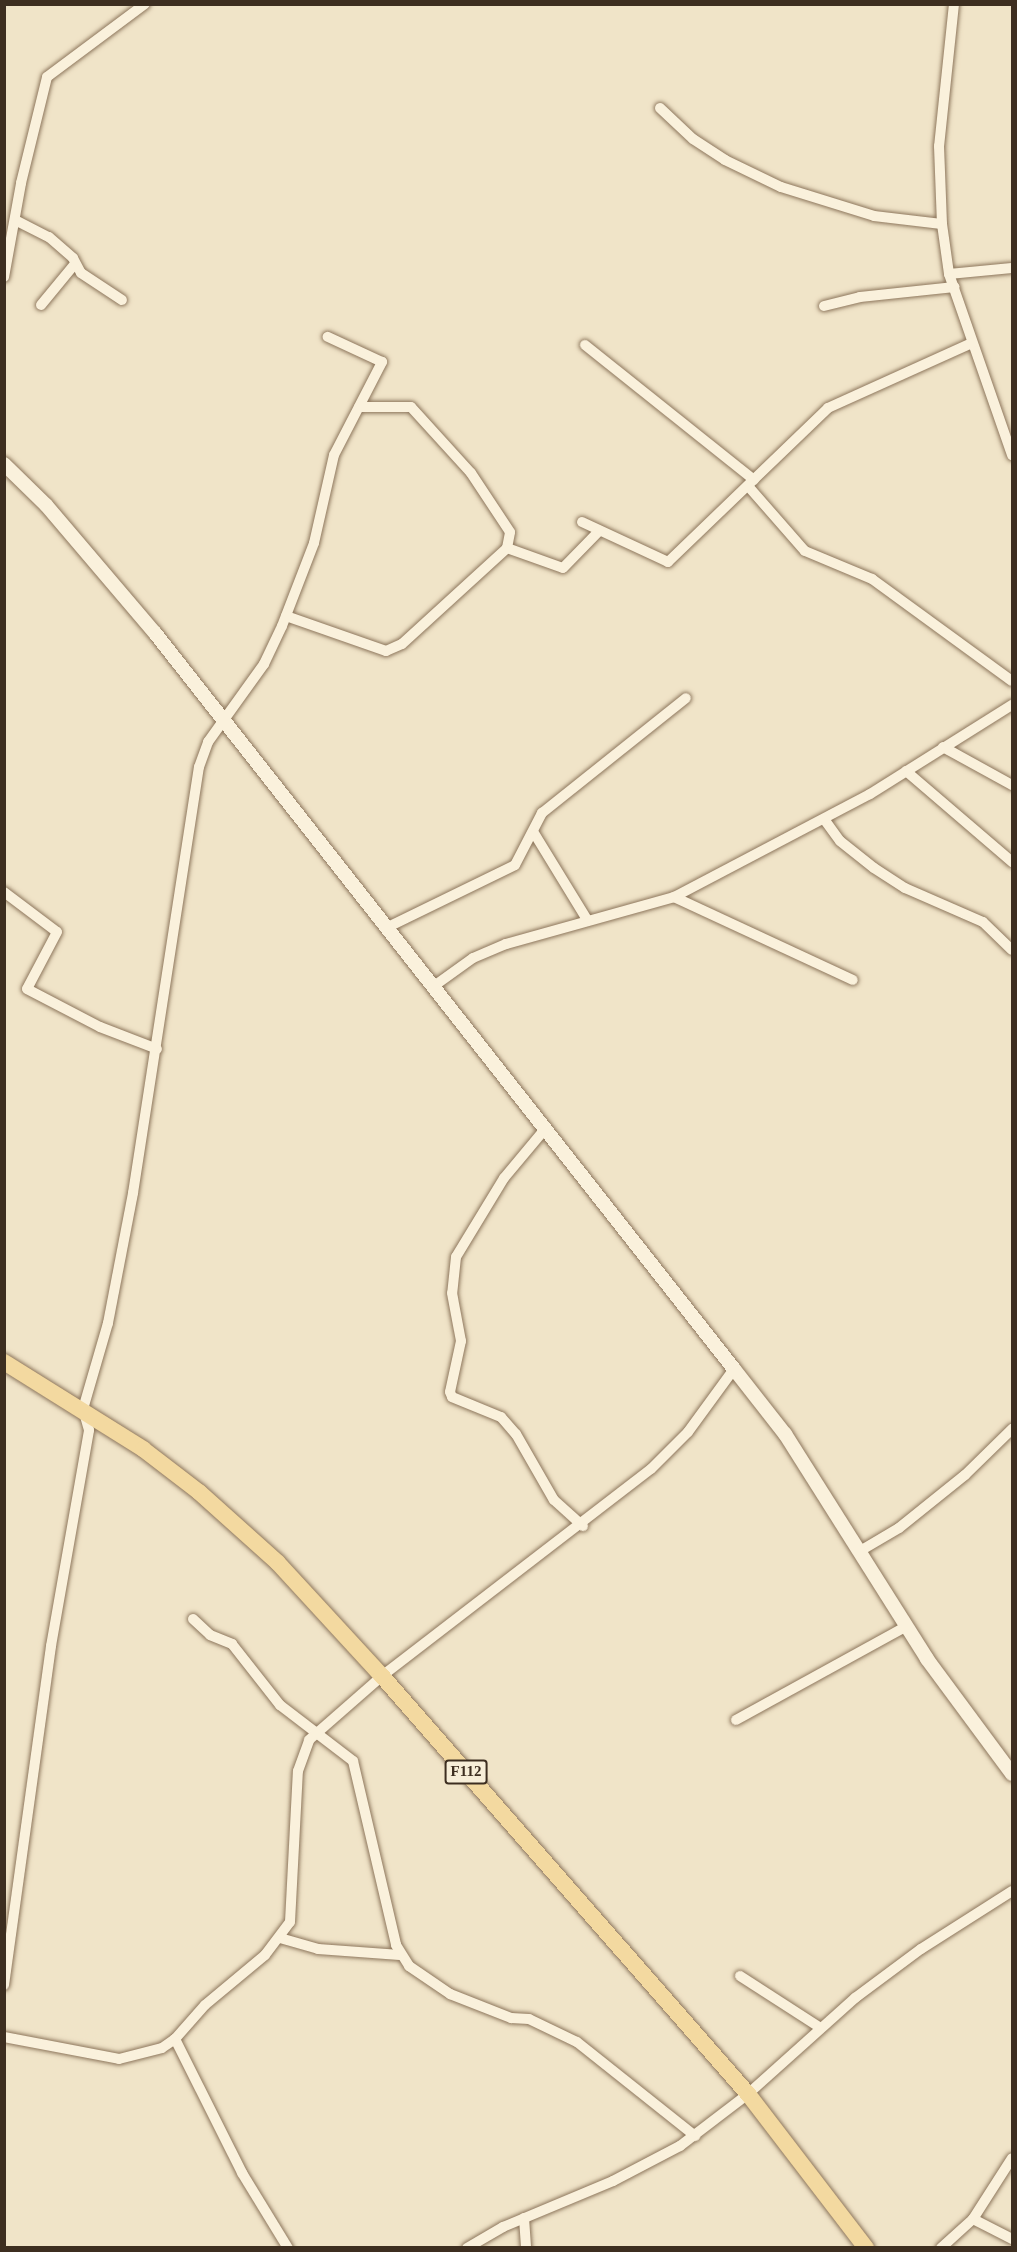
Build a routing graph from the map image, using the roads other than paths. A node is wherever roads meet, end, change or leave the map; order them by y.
1 (145, 4) edge
2 (954, 4) edge
3 (660, 108) dead end
4 (17, 220) junction
5 (942, 224) junction
6 (74, 265) junction
7 (1012, 268) edge
8 (949, 274) junction
9 (4, 277) edge
10 (954, 287) junction
11 (122, 300) dead end
12 (41, 305) dead end
13 (824, 306) dead end
14 (328, 337) dead end
15 (972, 343) junction
16 (585, 345) dead end
17 (359, 407) junction
18 (1012, 455) edge
19 (4, 464) edge
20 (751, 483) junction
21 (582, 522) dead end
22 (598, 532) junction
23 (507, 548) junction
24 (286, 616) junction
25 (1012, 681) edge
26 (686, 698) dead end
27 (1012, 705) edge
28 (225, 720) junction
29 (943, 747) junction
30 (906, 771) junction
31 (1012, 785) edge
32 (824, 819) junction
33 (534, 833) junction
34 (1012, 862) edge
35 (4, 892) edge
36 (674, 897) junction
37 (588, 921) junction
38 (388, 927) junction
39 (1012, 950) edge
40 (853, 980) dead end
41 (434, 986) junction
42 (157, 1049) junction
43 (545, 1130) junction
44 (4, 1362) edge
45 (734, 1369) junction
46 (83, 1408) junction
47 (1012, 1430) edge
48 (583, 1526) junction
49 (860, 1551) junction
50 (193, 1619) dead end
51 (907, 1626) junction
52 (382, 1676) junction
53 (736, 1720) dead end
54 (318, 1731) junction
55 (1012, 1774) edge
56 (1012, 1891) edge
57 (280, 1938) junction
58 (400, 1955) junction
59 (740, 1976) dead end
60 (4, 1985) edge
61 (819, 2027) junction
62 (4, 2037) edge
63 (175, 2039) junction
64 (748, 2094) junction
65 (695, 2136) junction
66 (1012, 2158) edge
67 (524, 2218) junction
68 (973, 2219) junction
69 (1012, 2239) edge
70 (288, 2247) edge
71 (467, 2247) edge
72 (526, 2247) edge
73 (866, 2247) edge
74 (940, 2247) edge

1 - 4 street
2 - 5 street
3 - 5 street
4 - 6 street
4 - 9 street
5 - 8 street
6 - 11 street
6 - 12 street
7 - 8 street
8 - 10 street
10 - 13 street
10 - 15 street
14 - 17 street
15 - 18 street
15 - 20 street
16 - 20 street
17 - 23 street
17 - 24 street
19 - 28 main road
20 - 22 street
20 - 25 street
21 - 22 street
22 - 23 street
23 - 24 street
24 - 28 street
26 - 33 street
27 - 29 street
28 - 38 main road
28 - 42 street
29 - 30 street
29 - 31 street
30 - 32 street
30 - 34 street
32 - 36 street
32 - 39 street
33 - 37 street
33 - 38 street
35 - 42 street
36 - 37 street
36 - 40 street
37 - 41 street
38 - 41 main road
41 - 43 main road
42 - 46 street
43 - 45 main road
43 - 48 street
44 - 46 main road, F112
45 - 48 street
45 - 49 main road
46 - 52 main road, F112
46 - 60 street
47 - 49 street
48 - 52 street
49 - 51 main road
50 - 54 street
51 - 53 street
51 - 55 main road
52 - 54 street
52 - 64 main road, F112
54 - 57 street
54 - 58 street
56 - 61 street
57 - 58 street
57 - 63 street
58 - 65 street
59 - 61 street
61 - 64 street
62 - 63 street
63 - 70 street
64 - 65 street
64 - 73 main road, F112
65 - 67 street
66 - 68 street
67 - 71 street
67 - 72 street
68 - 69 street
68 - 74 street

